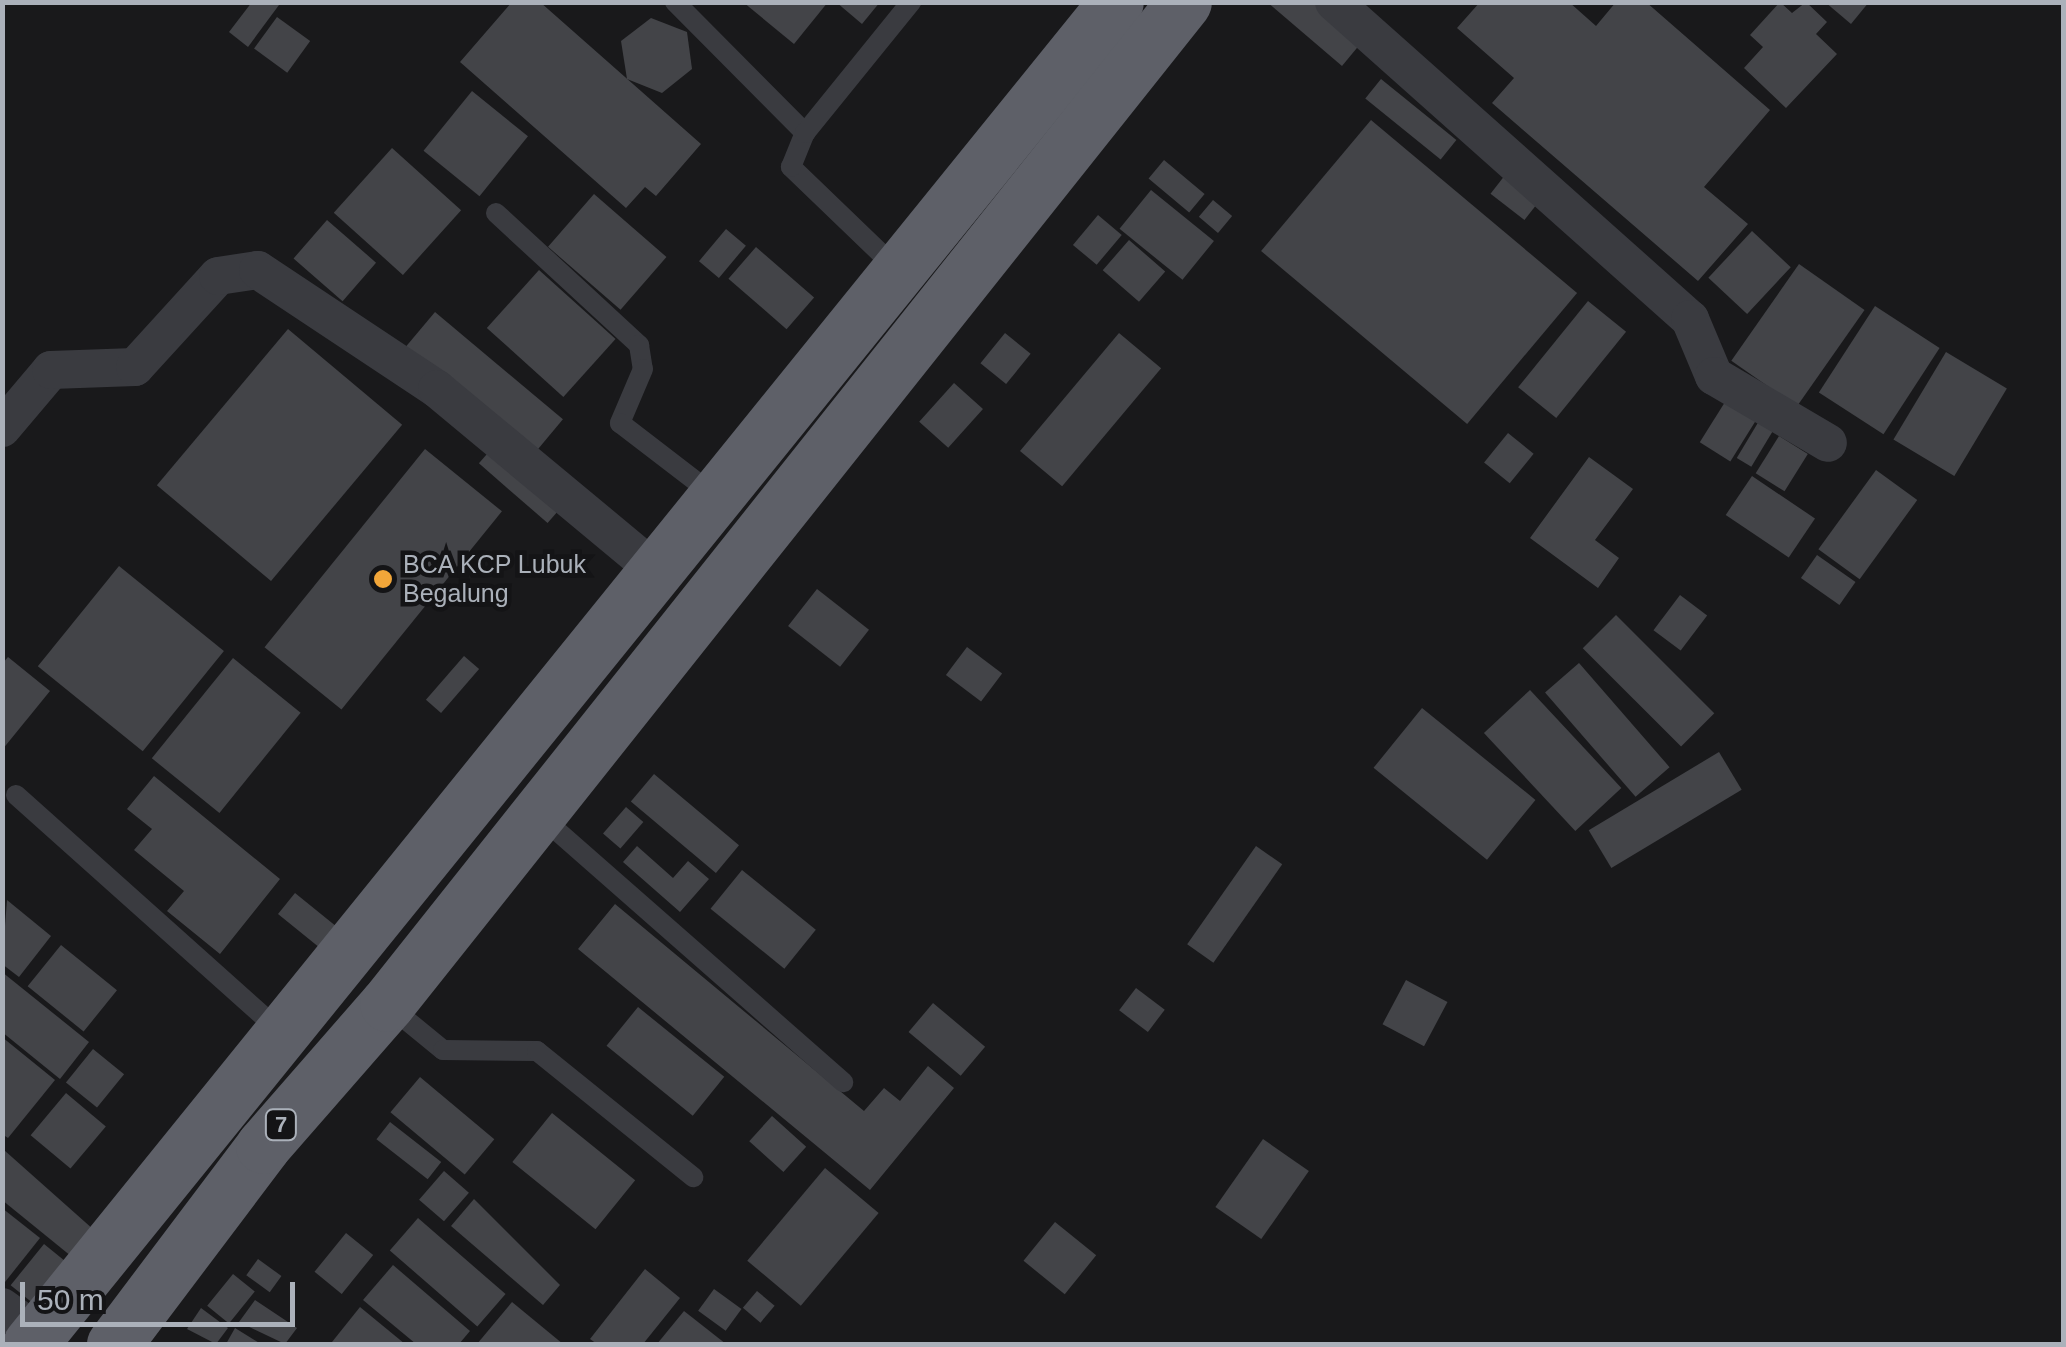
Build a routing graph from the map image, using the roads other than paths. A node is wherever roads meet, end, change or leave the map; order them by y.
1 (675, 2) edge
2 (911, 2) edge
3 (1334, 2) edge
4 (1152, 13) edge
5 (805, 134) junction
6 (496, 214) dead end
7 (901, 272) junction
8 (2, 428) edge
9 (1828, 442) dead end
10 (715, 496) junction
11 (655, 570) junction
12 (16, 794) dead end
13 (534, 811) junction
14 (386, 1004) junction
15 (287, 1038) junction
16 (843, 1082) dead end
17 (694, 1178) dead end
18 (24, 1328) edge
19 (114, 1344) edge

1 - 5 lane
2 - 5 lane
3 - 9 street
4 - 7 highway
4 - 13 highway
5 - 7 lane
6 - 10 lane
7 - 10 highway
8 - 11 street
10 - 11 highway
11 - 15 highway, 7
12 - 15 lane
13 - 14 highway, 7
13 - 16 lane
14 - 17 lane
14 - 19 highway, 7
15 - 18 highway, 7

